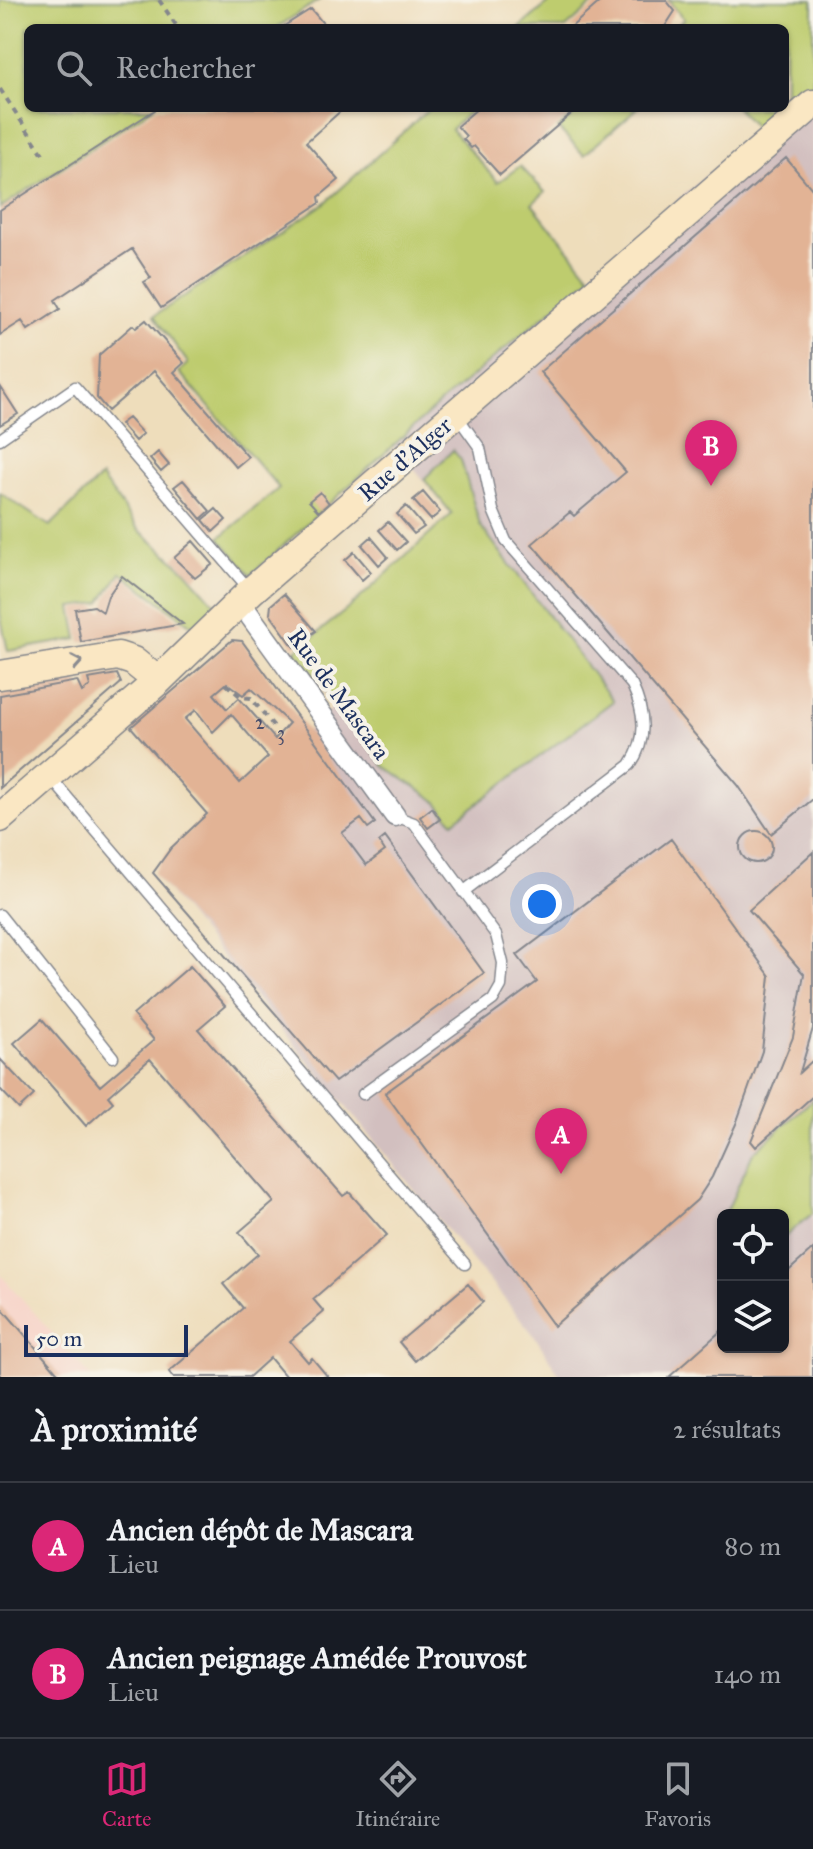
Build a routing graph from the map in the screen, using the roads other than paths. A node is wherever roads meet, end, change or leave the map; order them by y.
1 (813, 104) edge
2 (456, 415) junction
3 (0, 439) edge
4 (246, 596) junction
5 (0, 675) edge
6 (158, 681) junction
7 (49, 776) junction
8 (395, 816) joint
9 (0, 818) edge
10 (463, 892) junction
11 (0, 915) edge
12 (113, 1057) dead end
13 (363, 1094) dead end
14 (465, 1264) dead end

1 - 2 street, Rue d'Alger
2 - 4 street, Rue d'Alger
2 - 10 lane
3 - 4 lane
4 - 6 street, Rue d'Alger
4 - 8 street, Rue de Mascara
5 -> 6 street
6 - 7 street, Rue d'Alger
7 - 9 street, Rue d'Alger
7 - 14 lane
8 - 10 lane
10 - 13 lane
11 - 12 lane

